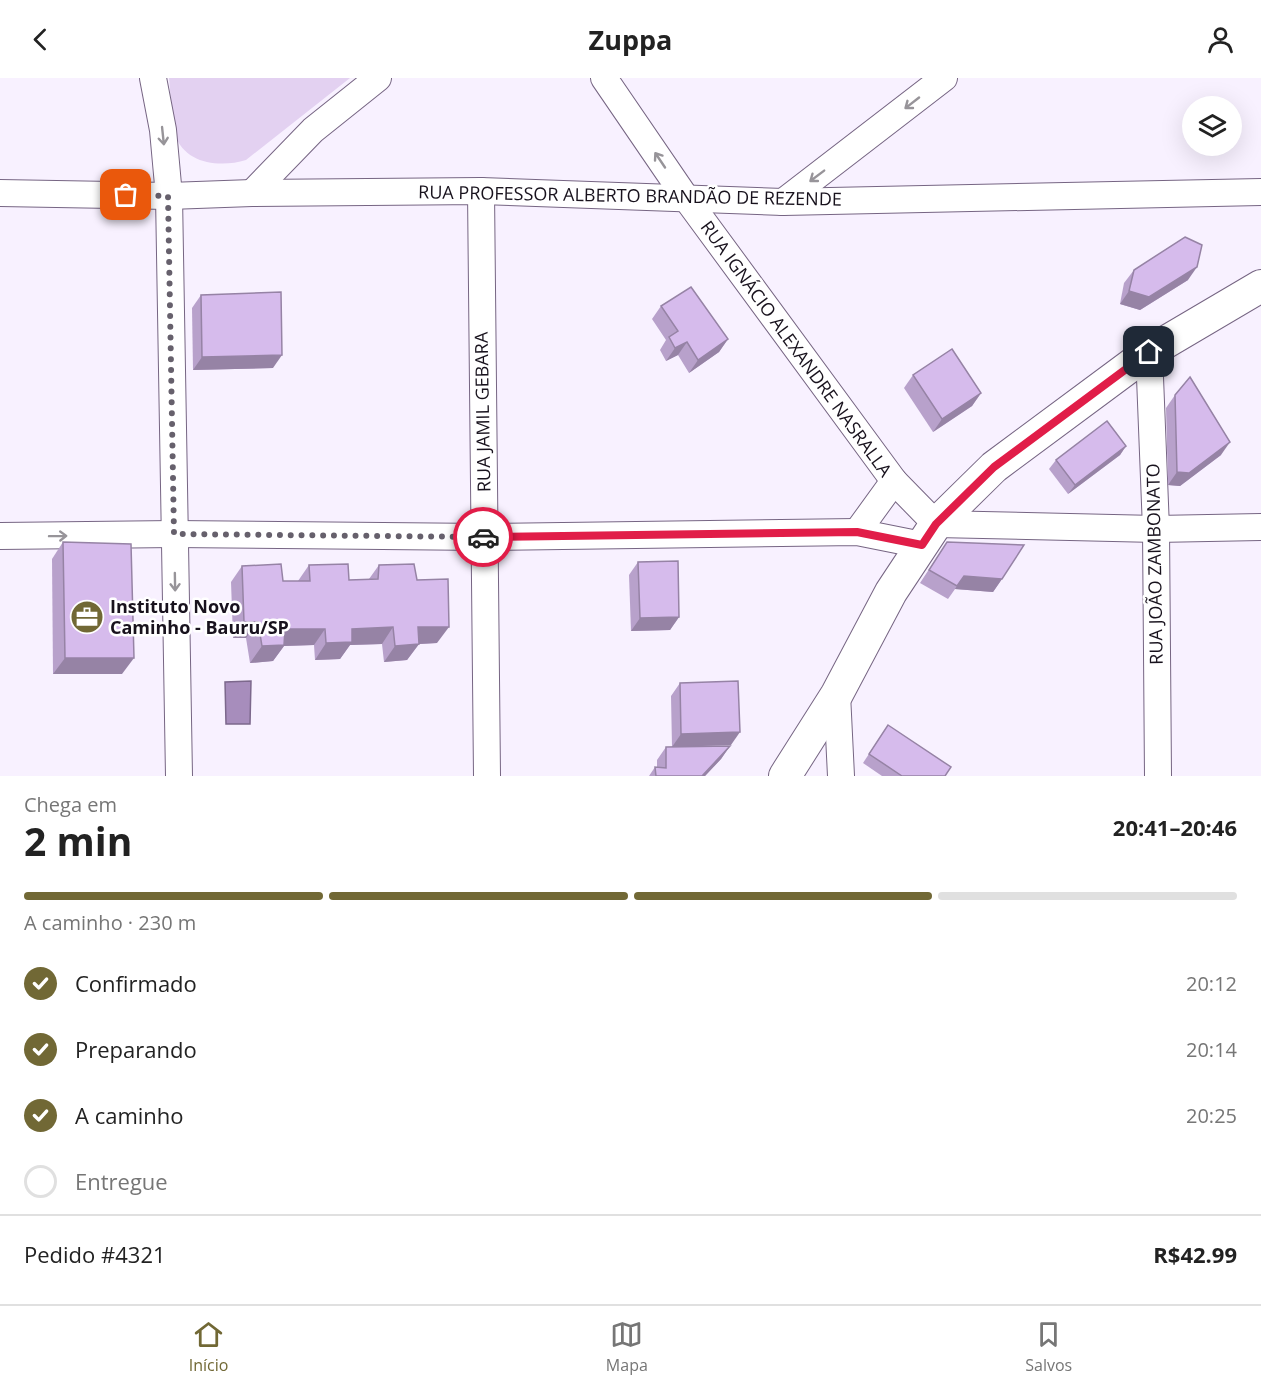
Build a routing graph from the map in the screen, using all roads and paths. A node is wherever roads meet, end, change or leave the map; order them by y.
1 (153, 78) edge
2 (378, 78) edge
3 (604, 78) edge
4 (944, 78) edge
5 (880, 128) junction
6 (481, 191) junction
7 (1261, 192) edge
8 (0, 193) edge
9 (252, 193) junction
10 (168, 196) junction
11 (686, 198) junction
12 (845, 200) junction
13 (783, 202) junction
14 (1261, 286) edge
15 (1149, 352) junction
16 (894, 481) junction
17 (1261, 527) edge
18 (1156, 529) junction
19 (857, 532) junction
20 (174, 534) junction
21 (929, 535) junction
22 (0, 536) edge
23 (484, 537) junction
24 (837, 694) junction
25 (179, 776) edge
26 (487, 776) edge
27 (785, 776) edge
28 (841, 776) edge
29 (1158, 776) edge

1 -> 10 street
2 - 9 street
11 -> 3 street, RUA IGNÁCIO ALEXANDRE NASRALLA
4 -> 5 street
5 - 12 street
5 -> 13 street
6 - 9 street, RUA PROFESSOR ALBERTO BRANDÃO DE REZENDE
6 - 11 street, RUA PROFESSOR ALBERTO BRANDÃO DE REZENDE
6 - 23 street, RUA JAMIL GEBARA
7 - 12 street, RUA PROFESSOR ALBERTO BRANDÃO DE REZENDE
8 - 10 street, RUA PROFESSOR ALBERTO BRANDÃO DE REZENDE
9 - 10 street, RUA PROFESSOR ALBERTO BRANDÃO DE REZENDE
10 - 20 street
11 - 13 street, RUA PROFESSOR ALBERTO BRANDÃO DE REZENDE
11 - 16 street, RUA IGNÁCIO ALEXANDRE NASRALLA
12 - 13 street, RUA PROFESSOR ALBERTO BRANDÃO DE REZENDE
14 - 15 street
15 - 18 street, RUA JOÃO ZAMBONATO
15 - 21 street
16 - 19 street
16 - 21 street, RUA IGNÁCIO ALEXANDRE NASRALLA
17 - 18 street
18 - 21 street
18 - 29 street, RUA JOÃO ZAMBONATO
19 - 21 street
19 - 23 street
22 -> 20 street
20 - 23 street
20 -> 25 street
21 - 24 street
23 - 26 street, RUA JAMIL GEBARA
24 - 27 street
24 - 28 street

